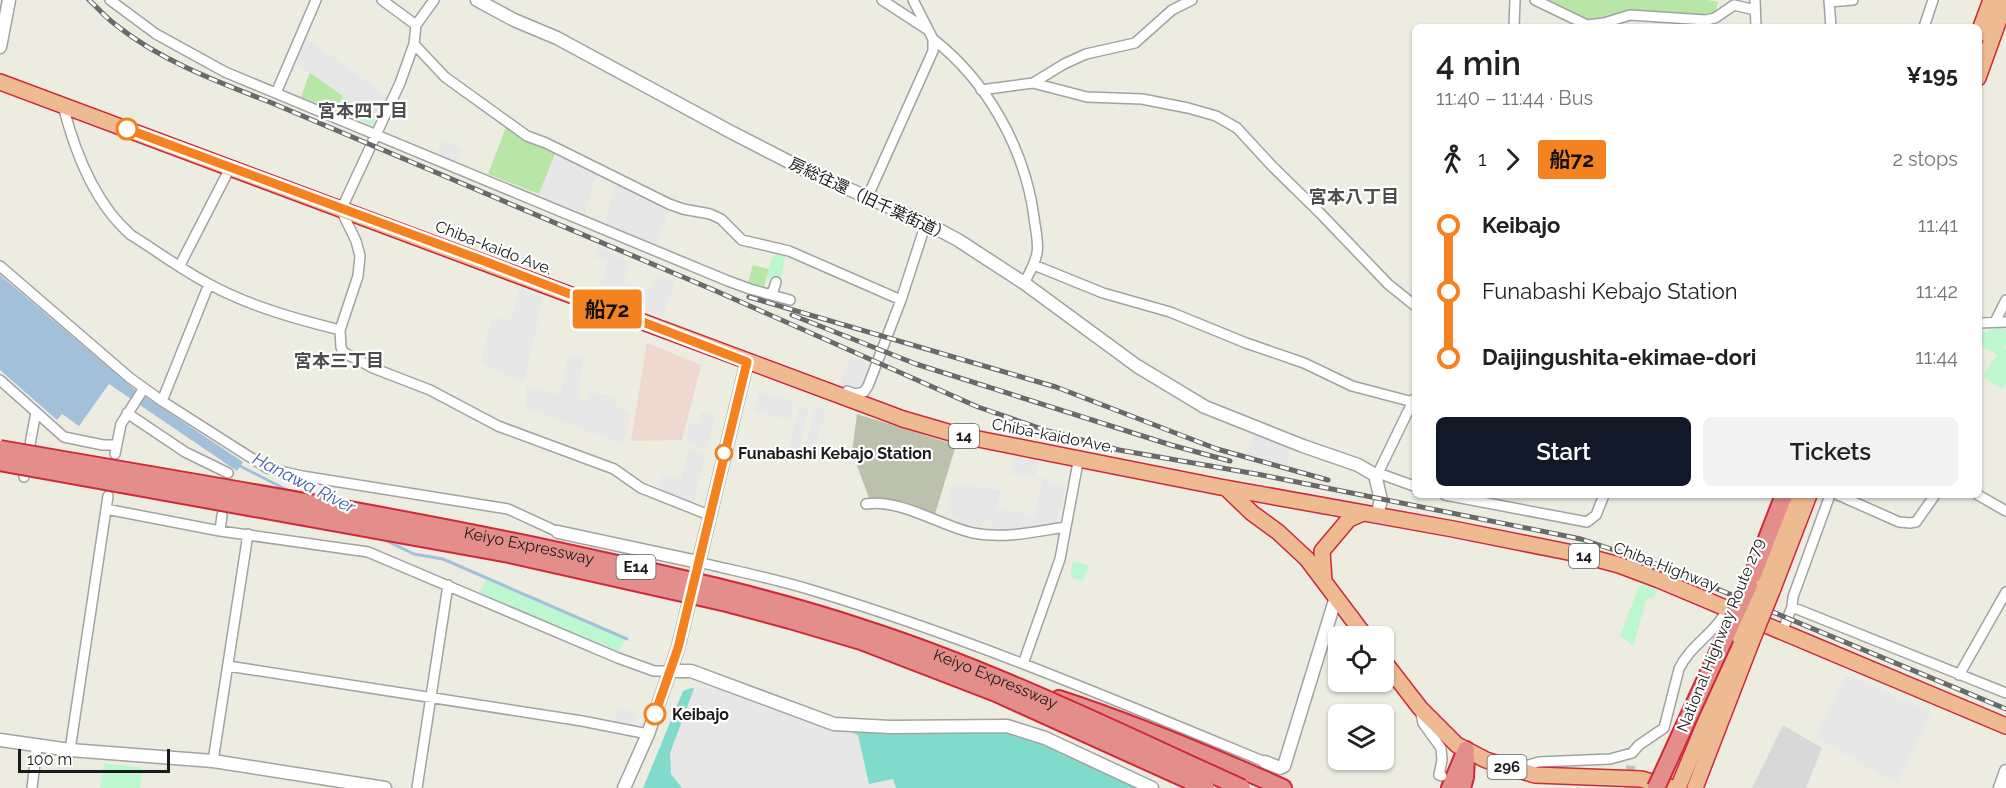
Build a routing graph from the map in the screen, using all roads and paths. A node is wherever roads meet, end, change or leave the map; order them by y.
1 (9, 0) edge
2 (110, 0) edge
3 (316, 0) edge
4 (382, 0) edge
5 (434, 0) edge
6 (477, 0) edge
7 (882, 0) edge
8 (914, 0) edge
9 (1192, 0) edge
10 (1515, 0) edge
11 (1535, 0) edge
12 (1854, 0) edge
13 (1932, 0) edge
14 (1991, 0) edge
15 (2006, 0) edge
16 (1829, 1) edge
17 (1755, 5) edge
18 (1514, 24) edge
19 (1583, 24) edge
20 (1598, 24) edge
21 (1756, 24) edge
22 (1831, 24) edge
23 (1925, 24) edge
24 (1982, 24) edge
25 (416, 25) junction
26 (931, 35) junction
27 (414, 44) junction
28 (0, 47) edge
29 (1982, 67) edge
30 (0, 82) edge
31 (1033, 83) junction
32 (981, 90) junction
33 (276, 93) junction
34 (63, 106) junction
35 (376, 135) junction
36 (230, 168) junction
37 (868, 196) junction
38 (341, 210) junction
39 (926, 223) junction
40 (1034, 264) junction
41 (180, 265) junction
42 (0, 266) edge
43 (777, 282) dead end
44 (1024, 283) junction
45 (209, 284) junction
46 (772, 294) junction
47 (790, 300) dead end
48 (901, 300) junction
49 (2006, 300) edge
50 (1412, 303) edge
51 (1995, 322) junction
52 (2006, 322) edge
53 (1982, 323) edge
54 (340, 330) junction
55 (747, 362) junction
56 (0, 380) edge
57 (808, 383) junction
58 (143, 390) junction
59 (162, 401) junction
60 (1412, 401) edge
61 (1412, 405) edge
62 (129, 410) junction
63 (36, 412) junction
64 (0, 449) edge
65 (1079, 457) junction
66 (0, 462) edge
67 (228, 473) dead end
68 (1376, 474) junction
69 (24, 477) dead end
70 (1412, 485) edge
71 (1226, 488) junction
72 (108, 496) dead end
73 (1982, 497) edge
74 (1461, 498) edge
75 (1603, 498) edge
76 (1783, 498) edge
77 (1794, 498) edge
78 (1807, 498) edge
79 (1829, 498) edge
80 (1845, 498) edge
81 (1933, 498) edge
82 (866, 504) dead end
83 (106, 509) junction
84 (2006, 511) edge
85 (1370, 514) junction
86 (222, 515) dead end
87 (709, 516) junction
88 (1065, 527) junction
89 (220, 531) junction
90 (558, 532) joint
91 (249, 534) junction
92 (698, 562) junction
93 (1324, 581) junction
94 (448, 585) junction
95 (1760, 588) junction
96 (2006, 592) edge
97 (1336, 597) junction
98 (1792, 607) junction
99 (1727, 609) junction
100 (1358, 626) edge
101 (1782, 632) junction
102 (1745, 640) junction
103 (1023, 664) junction
104 (228, 666) junction
105 (671, 671) junction
106 (1394, 674) edge
107 (1959, 675) junction
108 (1002, 680) junction
109 (2006, 693) edge
110 (431, 697) junction
111 (1420, 708) junction
112 (2006, 726) edge
113 (648, 734) junction
114 (0, 740) edge
115 (37, 746) junction
116 (70, 750) junction
117 (1466, 750) junction
118 (213, 761) junction
119 (1265, 762) joint
120 (1513, 769) junction
121 (2006, 771) edge
122 (1446, 782) edge
123 (32, 788) edge
124 (385, 788) edge
125 (417, 788) edge
126 (624, 788) edge
127 (1152, 788) edge
128 (1206, 788) edge
129 (1242, 788) edge
130 (1283, 788) edge
131 (1462, 788) edge
132 (1656, 788) edge
133 (1672, 788) edge
134 (1678, 788) edge
135 (1695, 788) edge
136 (2000, 788) edge

1 - 28 street
2 - 33 street
3 - 33 street
4 - 25 street
5 - 25 street
6 - 37 street, 房総往還（旧千葉街道）
7 - 26 street
8 - 26 street
9 - 31 street
10 - 18 street
11 - 19 street
12 - 16 street
13 - 23 street
14 - 24 highway
15 - 29 highway
16 - 22 street
17 - 20 street
17 - 21 street
25 - 27 street
26 - 32 street
26 - 37 street
27 - 35 street
27 - 48 street
30 - 34 highway, Chiba-kaido Ave. / 14
31 - 32 street
31 - 50 street
32 - 40 street
33 - 35 street
34 - 36 highway, Chiba-kaido Ave. / 14
34 - 41 street
35 - 38 street
35 - 46 street
36 - 38 highway, Chiba-kaido Ave. / 14
36 - 41 street
37 - 39 street, 房総往還（旧千葉街道）
38 - 54 street
38 - 55 highway, Chiba-kaido Ave. / 14
39 - 44 street, 房総往還（旧千葉街道）
39 - 48 street
40 - 44 street
40 - 60 street
41 - 45 street
42 - 58 street
43 - 46 street
44 - 68 street, 房総往還（旧千葉街道）
45 - 54 street
45 - 59 street
46 - 47 street
48 - 57 street
49 - 51 street
51 - 52 street
51 - 53 street
54 - 87 street
55 - 57 highway, Chiba-kaido Ave. / 14
55 - 87 street
56 - 63 street
57 - 65 highway, Chiba-kaido Ave. / 14
58 - 59 street
58 - 62 street
59 - 90 street
61 - 68 street
62 - 63 street
62 - 67 street
63 - 69 street
64 - 108 highway, Keiyo Expressway / E14, bridge
65 - 71 highway, Chiba Highway / 14
65 - 88 street
66 - 128 highway, Keiyo Expressway / E14, bridge
68 - 70 street
68 - 85 street
71 - 85 highway, Chiba Highway / 14
71 - 93 highway
72 - 83 street
73 - 84 street
74 - 75 street
76 - 95 highway
77 - 95 highway, National Highway Route 279
78 - 95 highway, National Highway Route 279
79 - 98 street
80 - 81 street
82 - 88 street
83 - 89 street
83 - 116 street
85 - 93 highway
85 - 99 highway, Chiba Highway / 14
86 - 89 street
87 - 92 street
88 - 103 street
89 - 91 street
90 - 92 street
91 - 94 street
91 - 104 street
92 - 103 street
92 - 105 street
93 - 97 highway
94 - 105 street
94 - 110 street
95 - 102 highway, National Highway Route 279, bridge
95 - 132 highway, bridge
96 - 107 street
97 - 100 highway
97 - 119 street
98 - 101 street
98 - 107 street
99 - 101 highway, Chiba Highway / 14
99 - 120 street
101 - 112 highway, Chiba Highway / 14
102 - 134 highway, National Highway Route 279
102 - 135 highway, National Highway Route 279
103 - 119 street
104 - 110 street
104 - 118 street
105 - 113 street
105 - 127 street
106 - 111 highway, 296
107 - 109 street
108 - 129 highway, Keiyo Expressway / E14, bridge
108 - 130 highway, bridge
110 - 113 street
110 - 125 street
111 - 117 highway, 296
111 - 122 street
113 - 126 street
114 - 115 street
115 - 116 street
115 - 123 street
116 - 118 street
117 - 120 highway, 296
117 - 122 highway
117 - 131 highway
118 - 124 street
120 - 133 highway, 296
121 - 136 street

